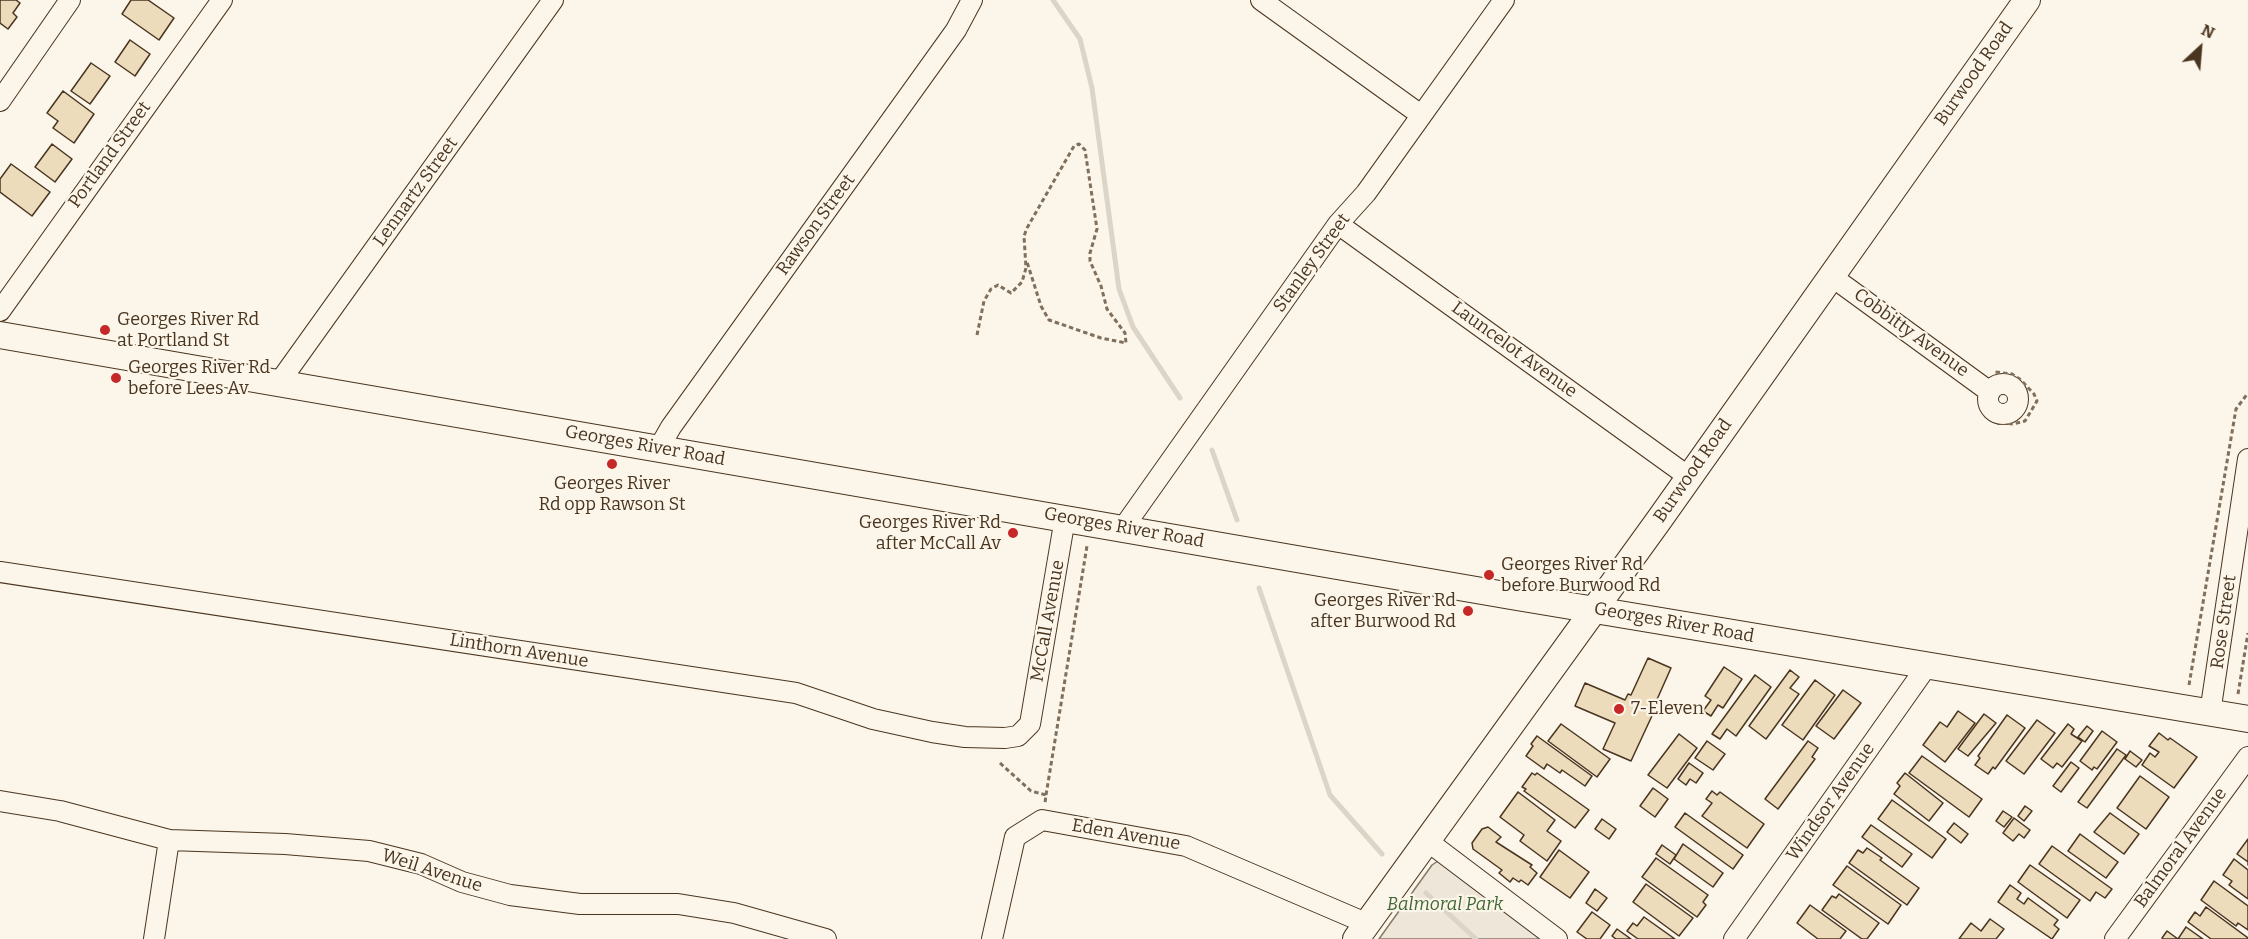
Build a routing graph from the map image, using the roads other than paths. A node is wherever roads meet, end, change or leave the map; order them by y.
1 (70, 0) edge
2 (222, 0) edge
3 (554, 0) edge
4 (972, 0) edge
5 (1504, 0) edge
6 (2027, 0) edge
7 (1269, 2) edge
8 (0, 102) edge
9 (1421, 115) junction
10 (1338, 224) junction
11 (1831, 276) junction
12 (0, 311) edge
13 (0, 335) edge
14 (278, 384) junction
15 (1990, 392) dead end
16 (659, 448) junction
17 (2248, 459) edge
18 (1689, 477) junction
19 (1065, 518) junction
20 (1123, 528) junction
21 (0, 572) edge
22 (1594, 609) junction
23 (1928, 666) junction
24 (2210, 713) junction
25 (2248, 719) edge
26 (1030, 724) joint
27 (2248, 757) edge
28 (0, 801) edge
29 (169, 840) junction
30 (1426, 840) junction
31 (1359, 935) edge
32 (154, 939) edge
33 (826, 939) edge
34 (992, 939) edge
35 (1557, 939) edge
36 (1734, 939) edge
37 (2115, 939) edge

1 - 8 street
2 - 12 street, Portland Street
3 - 14 street, Lennartz Street
4 - 16 street, Rawson Street
5 - 9 street, Stanley Street
6 - 11 main road, Burwood Road
7 - 9 street
9 - 10 street, Stanley Street
10 - 18 street, Launcelot Avenue
10 - 20 street, Stanley Street
11 - 15 street, Cobbitty Avenue
11 - 18 main road, Burwood Road
13 - 14 main road, Georges River Road
14 - 16 main road, Georges River Road
16 - 19 main road, Georges River Road
17 - 24 street, Rose Street
18 - 22 main road, Burwood Road
19 - 20 main road, Georges River Road
19 - 26 street, McCall Avenue
20 - 22 main road, Georges River Road
21 - 26 street, Linthorn Avenue
22 - 23 main road, Georges River Road
22 - 30 main road, Burwood Road
23 - 24 main road, Georges River Road
23 - 36 street, Windsor Avenue
24 - 25 main road, Georges River Road
27 - 37 street, Balmoral Avenue
28 - 29 street, Weil Avenue
29 - 32 street
29 - 33 street, Weil Avenue
30 - 31 main road, Burwood Road
30 - 35 street
31 - 34 street, Eden Avenue

